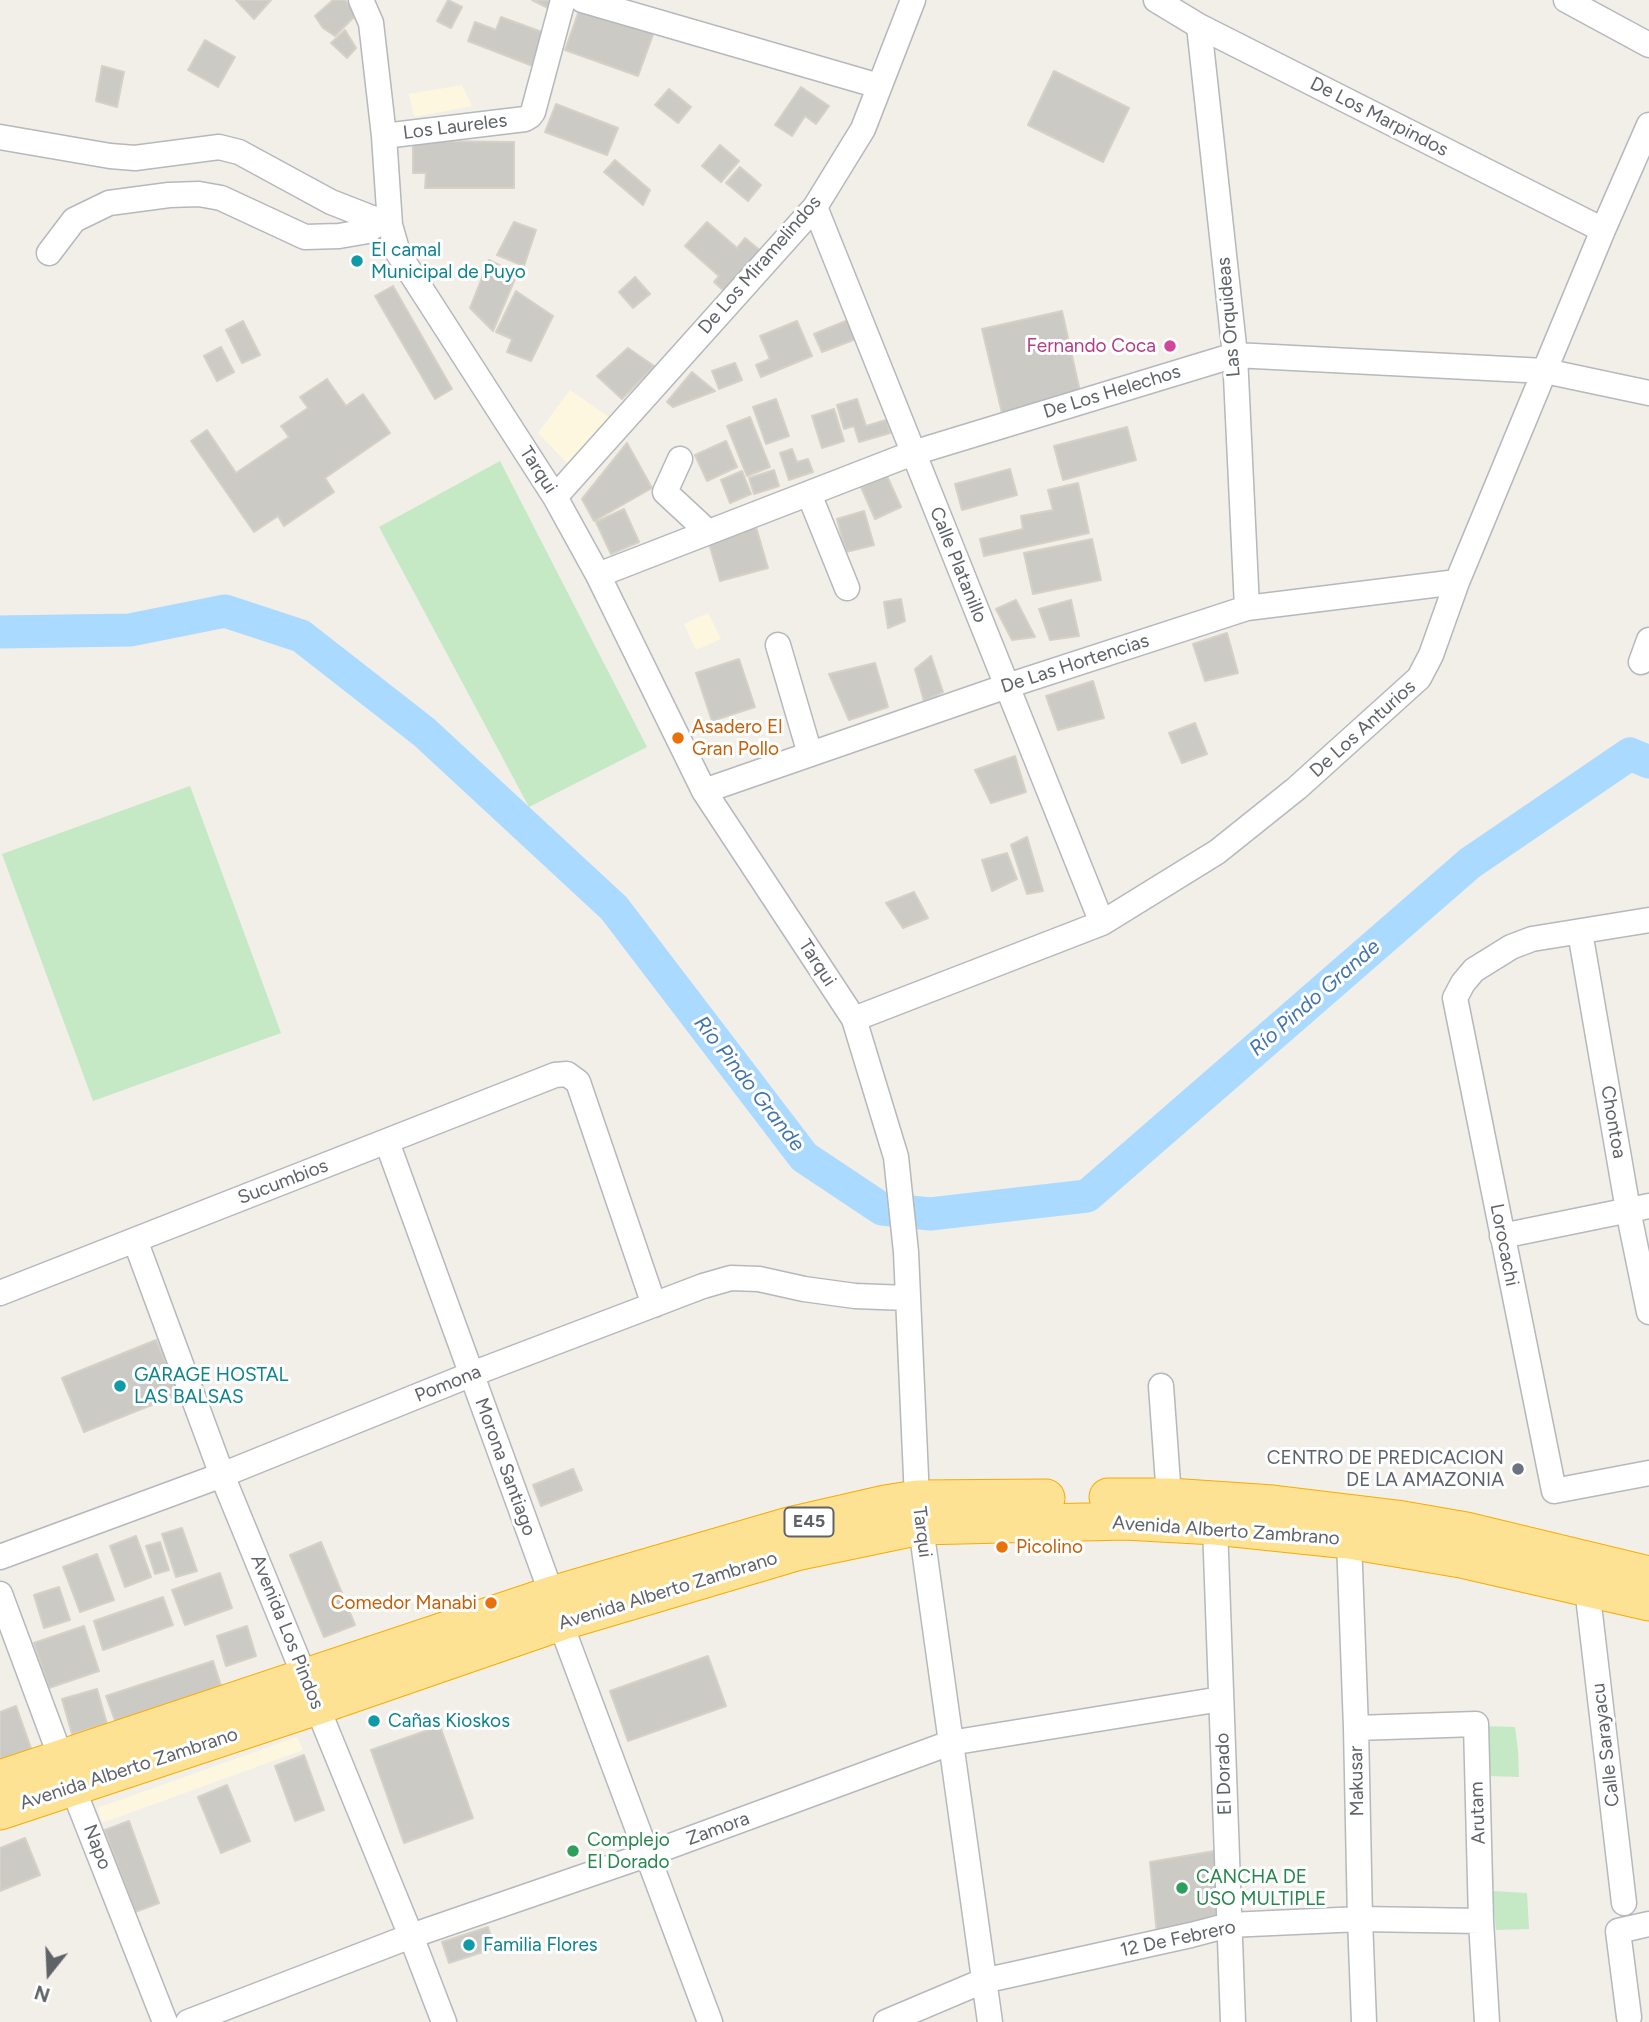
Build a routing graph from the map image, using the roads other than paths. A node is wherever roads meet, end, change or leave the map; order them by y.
1 (361, 0) edge
2 (563, 0) edge
3 (582, 0) edge
4 (913, 0) edge
5 (1156, 0) edge
6 (1566, 0) edge
7 (1199, 26) junction
8 (1649, 45) edge
9 (879, 86) junction
10 (1649, 125) edge
11 (384, 136) junction
12 (0, 137) edge
13 (815, 207) junction
14 (385, 223) junction
15 (1603, 230) junction
16 (49, 253) dead end
17 (1235, 355) junction
18 (1545, 370) junction
19 (1649, 393) edge
20 (913, 453) junction
21 (680, 459) dead end
22 (808, 494) junction
23 (555, 497) junction
24 (708, 533) junction
25 (598, 575) junction
26 (1457, 582) junction
27 (847, 588) dead end
28 (1247, 608) junction
29 (778, 645) dead end
30 (1007, 686) junction
31 (810, 754) junction
32 (704, 791) junction
33 (1649, 920) edge
34 (1102, 923) junction
35 (1580, 932) junction
36 (854, 1018) junction
37 (387, 1142) junction
38 (1638, 1208) edge
39 (1502, 1236) junction
40 (135, 1240) junction
41 (0, 1293) edge
42 (907, 1298) junction
43 (654, 1305) junction
44 (1649, 1312) edge
45 (472, 1374) junction
46 (1161, 1386) dead end
47 (1649, 1473) edge
48 (222, 1475) junction
49 (1169, 1497) junction
50 (919, 1512) junction
51 (1215, 1526) junction
52 (1349, 1540) junction
53 (0, 1557) edge
54 (1649, 1575) edge
55 (1587, 1588) junction
56 (0, 1594) edge
57 (1649, 1602) edge
58 (556, 1609) junction
59 (312, 1691) junction
60 (1221, 1699) junction
61 (1356, 1728) junction
62 (950, 1743) junction
63 (67, 1773) junction
64 (0, 1779) edge
65 (0, 1811) edge
66 (646, 1855) junction
67 (1624, 1903) dead end
68 (1360, 1919) junction
69 (1482, 1921) junction
70 (1649, 1924) edge
71 (1229, 1925) junction
72 (411, 1936) junction
73 (983, 1981) junction
74 (1629, 2017) dead end
75 (165, 2022) edge
76 (188, 2022) edge
77 (444, 2022) edge
78 (710, 2022) edge
79 (886, 2022) edge
80 (990, 2022) edge
81 (1233, 2022) edge
82 (1364, 2022) edge
83 (1487, 2022) edge

1 - 11 street, Tarqui
2 - 11 street, Los Laureles
3 - 9 street
4 - 9 street, De Los Miramelindos
5 - 7 street, De Los Marpindos
6 - 8 street
7 - 15 street, De Los Marpindos
7 - 17 street, Las Orquideas
9 - 13 street, De Los Miramelindos
10 - 15 street, De Los Anturios
11 - 14 street, Tarqui
12 - 14 street
13 - 20 street, Calle Platanillo
13 - 23 street, De Los Miramelindos
14 - 16 street
14 - 23 street, Tarqui
15 - 18 street, De Los Anturios
17 - 18 street, De Los Helechos
17 - 20 street, De Los Helechos
17 - 28 street, Las Orquideas
18 - 19 street, De Los Helechos
18 - 26 street, De Los Anturios
20 - 22 street, De Los Helechos
20 - 30 street, Calle Platanillo
21 - 24 street
22 - 24 street, De Los Helechos
22 - 27 street
23 - 25 street, Tarqui
24 - 25 street, De Los Helechos
25 - 32 street, Tarqui
26 - 28 street, De Las Hortencias
26 - 34 street, De Los Anturios
28 - 30 street, De Las Hortencias
29 - 31 street
30 - 31 street, De Las Hortencias
30 - 34 street, Calle Platanillo
31 - 32 street, De Las Hortencias
32 - 36 street, Tarqui
33 - 35 street
34 - 36 street, De Los Anturios
35 - 38 street, Chontoa
35 - 39 street, Lorocachi
36 - 42 street, Tarqui
37 - 40 street, Sucumbios
37 - 43 street, Sucumbios
37 - 45 street, Morona Santiago
38 - 39 street
38 - 44 street, Chontoa
39 - 47 street, Lorocachi
40 - 41 street, Sucumbios
40 - 48 street, Avenida Los Pindos
42 - 43 street, Pomona
42 - 50 street, Tarqui
43 - 45 street, Pomona
45 - 48 street, Pomona
45 - 58 street, Morona Santiago
46 - 49 street
48 - 53 street, Pomona
48 - 59 street, Avenida Los Pindos
49 - 50 highway, Avenida Alberto Zambrano / E45
49 - 54 highway, Avenida Alberto Zambrano / E45
50 - 51 highway, Avenida Alberto Zambrano / E45
50 - 58 highway, Avenida Alberto Zambrano / E45
50 - 62 street, Tarqui
51 - 52 highway, Avenida Alberto Zambrano / E45
51 - 60 street, El Dorado
52 - 55 highway, Avenida Alberto Zambrano / E45
52 - 61 street, Makusar
55 - 57 highway, Avenida Alberto Zambrano / E45
55 - 67 street, Calle Sarayacu
56 - 63 street, Napo
58 - 59 highway, Avenida Alberto Zambrano / E45
58 - 66 street, Morona Santiago
59 - 63 highway, Avenida Alberto Zambrano / E45
59 - 72 street, Avenida Los Pindos
60 - 62 street, Zamora
60 - 71 street, El Dorado
61 - 68 street, Makusar
61 - 69 street, Arutam
62 - 66 street, Zamora
62 - 73 street, Tarqui
63 - 64 highway, Avenida Alberto Zambrano / E45
63 - 65 highway, Avenida Alberto Zambrano / E45
63 - 75 street, Napo
66 - 72 street, Zamora
66 - 78 street, Morona Santiago
68 - 69 street, 12 De Febrero
68 - 71 street, 12 De Febrero
68 - 82 street, Makusar
69 - 83 street, Arutam
70 - 74 street
71 - 73 street, 12 De Febrero
71 - 81 street, El Dorado
72 - 76 street, Zamora
72 - 77 street, Avenida Los Pindos
73 - 79 street, 12 De Febrero
73 - 80 street, Tarqui

